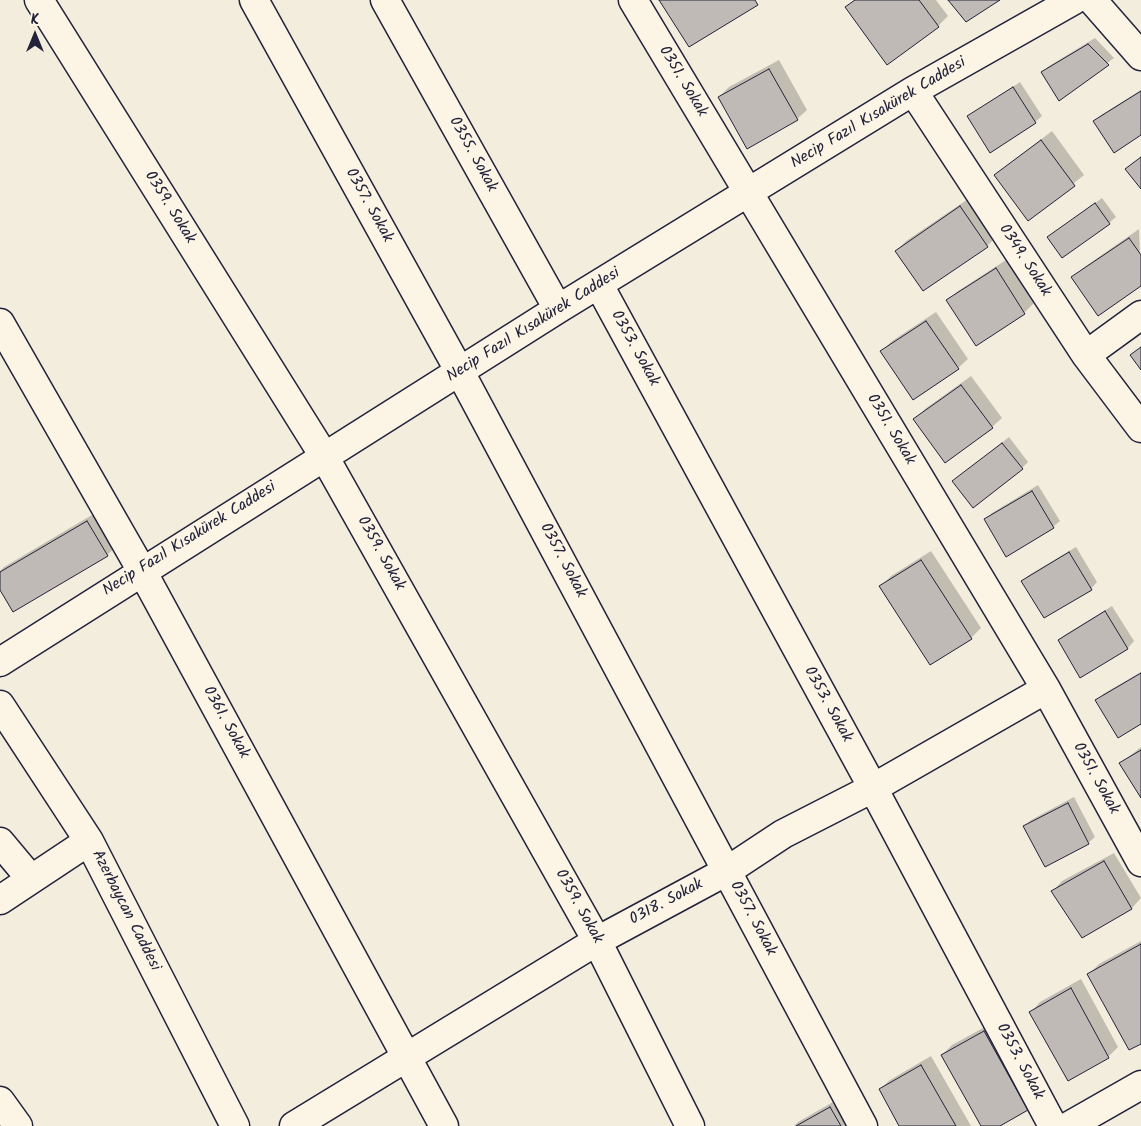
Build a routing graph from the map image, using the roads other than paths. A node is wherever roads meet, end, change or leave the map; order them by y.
1 (38, 0) edge
2 (254, 0) edge
3 (385, 0) edge
4 (633, 0) edge
5 (1074, 0) edge
6 (1092, 0) edge
7 (1141, 56) edge
8 (913, 91) junction
9 (748, 194) junction
10 (599, 285) junction
11 (558, 309) junction
12 (1141, 315) edge
13 (0, 323) edge
14 (1086, 355) junction
15 (460, 372) junction
16 (1141, 428) edge
17 (324, 456) junction
18 (142, 571) junction
19 (0, 662) edge
20 (1046, 690) junction
21 (0, 705) edge
22 (873, 788) junction
23 (89, 841) junction
24 (0, 842) edge
25 (1141, 862) edge
26 (727, 871) junction
27 (31, 879) junction
28 (0, 900) edge
29 (597, 941) junction
30 (407, 1056) junction
31 (1141, 1085) edge
32 (0, 1101) edge
33 (18, 1126) edge
34 (235, 1126) edge
35 (294, 1126) edge
36 (444, 1126) edge
37 (690, 1126) edge
38 (864, 1126) edge
39 (1053, 1126) edge
40 (1069, 1126) edge

1 - 17 street, 0359. Sokak
2 - 15 street, 0357. Sokak
3 - 11 street, 0355. Sokak
4 - 9 street, 0351. Sokak
5 - 8 street, Necip Fazıl Kısakürek Caddesi
6 - 7 street
8 - 9 street, Necip Fazıl Kısakürek Caddesi
8 - 14 street, 0349. Sokak
9 - 10 street, Necip Fazıl Kısakürek Caddesi
9 - 20 street, 0351. Sokak
10 - 11 street, Necip Fazıl Kısakürek Caddesi
10 - 22 street, 0353. Sokak
11 - 15 street, Necip Fazıl Kısakürek Caddesi
12 - 14 street
13 - 18 street, 0361. Sokak
14 - 16 street, 0349. Sokak
15 - 17 street, Necip Fazıl Kısakürek Caddesi
15 - 26 street, 0357. Sokak
17 - 18 street, Necip Fazıl Kısakürek Caddesi
17 - 29 street, 0359. Sokak
18 - 19 street, Necip Fazıl Kısakürek Caddesi
18 - 30 street, 0361. Sokak
20 - 22 street, 0318. Sokak
20 - 25 street, 0351. Sokak
21 - 23 street, Azerbaycan Caddesi
22 - 26 street, 0318. Sokak
22 - 39 street, 0353. Sokak
23 - 27 street
23 - 34 street, Azerbaycan Caddesi
24 - 27 street
26 - 29 street, 0318. Sokak
26 - 38 street, 0357. Sokak
27 - 28 street
29 - 30 street, 0318. Sokak
29 - 37 street, 0359. Sokak
30 - 35 street, 0318. Sokak
30 - 36 street, 0361. Sokak
31 - 40 street
32 - 33 street

